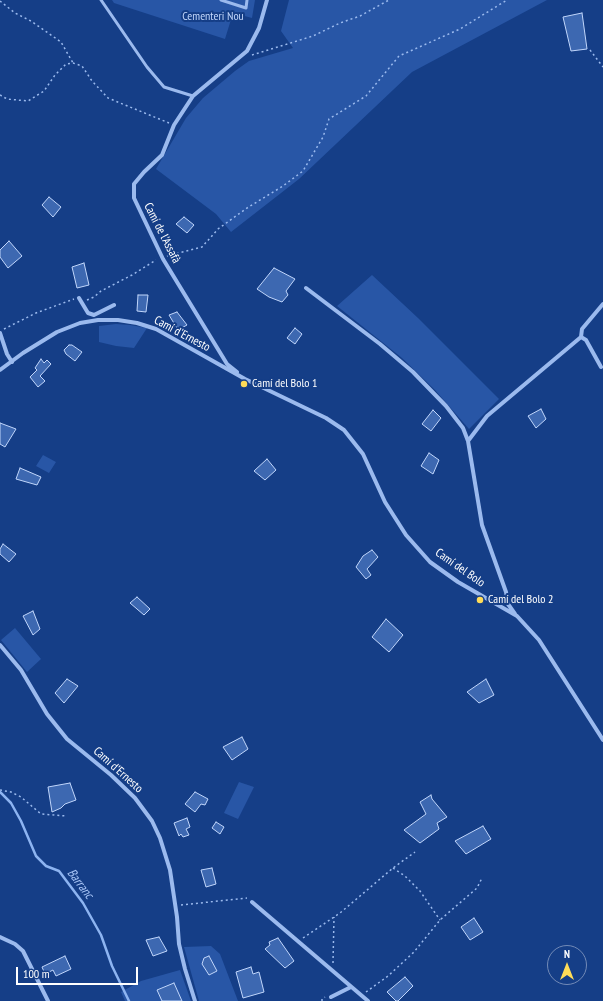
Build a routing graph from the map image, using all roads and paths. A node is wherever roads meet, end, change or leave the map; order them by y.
1 (101, 0) edge
2 (221, 0) edge
3 (247, 0) edge
4 (267, 0) edge
5 (389, 0) edge
6 (508, 0) edge
7 (0, 1) edge
8 (590, 50) dead end
9 (249, 56) dead end
10 (73, 63) junction
11 (603, 67) edge
12 (0, 96) edge
13 (193, 96) junction
14 (174, 125) junction
15 (162, 257) junction
16 (306, 288) dead end
17 (80, 300) junction
18 (603, 304) edge
19 (114, 305) dead end
20 (94, 315) junction
21 (84, 322) junction
22 (0, 332) edge
23 (581, 337) junction
24 (12, 362) junction
25 (601, 368) dead end
26 (0, 370) edge
27 (245, 379) junction
28 (468, 441) junction
29 (517, 616) junction
30 (0, 645) edge
31 (603, 740) edge
32 (0, 790) edge
33 (67, 816) dead end
34 (415, 852) dead end
35 (393, 868) junction
36 (482, 878) dead end
37 (252, 902) joint
38 (175, 905) junction
39 (334, 917) junction
40 (440, 920) junction
41 (0, 937) edge
42 (298, 942) junction
43 (333, 971) junction
44 (351, 987) junction
45 (361, 995) junction
46 (331, 997) dead end
47 (48, 1001) edge
48 (195, 1001) edge
49 (368, 1001) edge

1 - 13 lane
2 - 3 lane
4 - 13 street, Camí de l'Assafà
5 - 9 path
6 - 15 path
7 - 10 path
8 - 11 path
10 - 12 path
10 - 14 path
13 - 14 street, Camí de l'Assafà
14 - 15 street, Camí de l'Assafà
15 - 17 path
15 - 27 street, Camí de l'Assafà
16 - 28 street
17 - 20 street
17 - 22 path
18 - 23 street
19 - 20 street
20 - 21 street
21 - 24 street, Camí d'Ernesto
21 - 27 street, Camí d'Ernesto
22 - 24 street
23 - 25 street
23 - 28 street
24 - 26 street, Camí d'Ernesto
27 - 29 street, Camí del Bolo
28 - 29 street
29 - 31 street, Camí del Bolo
30 - 38 street, Camí d'Ernesto
32 - 33 path
34 - 35 path
35 - 39 path
35 - 40 path
36 - 40 path
37 - 38 path
37 - 42 street
38 - 48 street, Camí d'Ernesto
39 - 42 path
39 - 43 path
40 - 45 path
41 - 47 street
42 - 43 street
43 - 44 street
44 - 45 street
44 - 46 street
45 - 49 street

